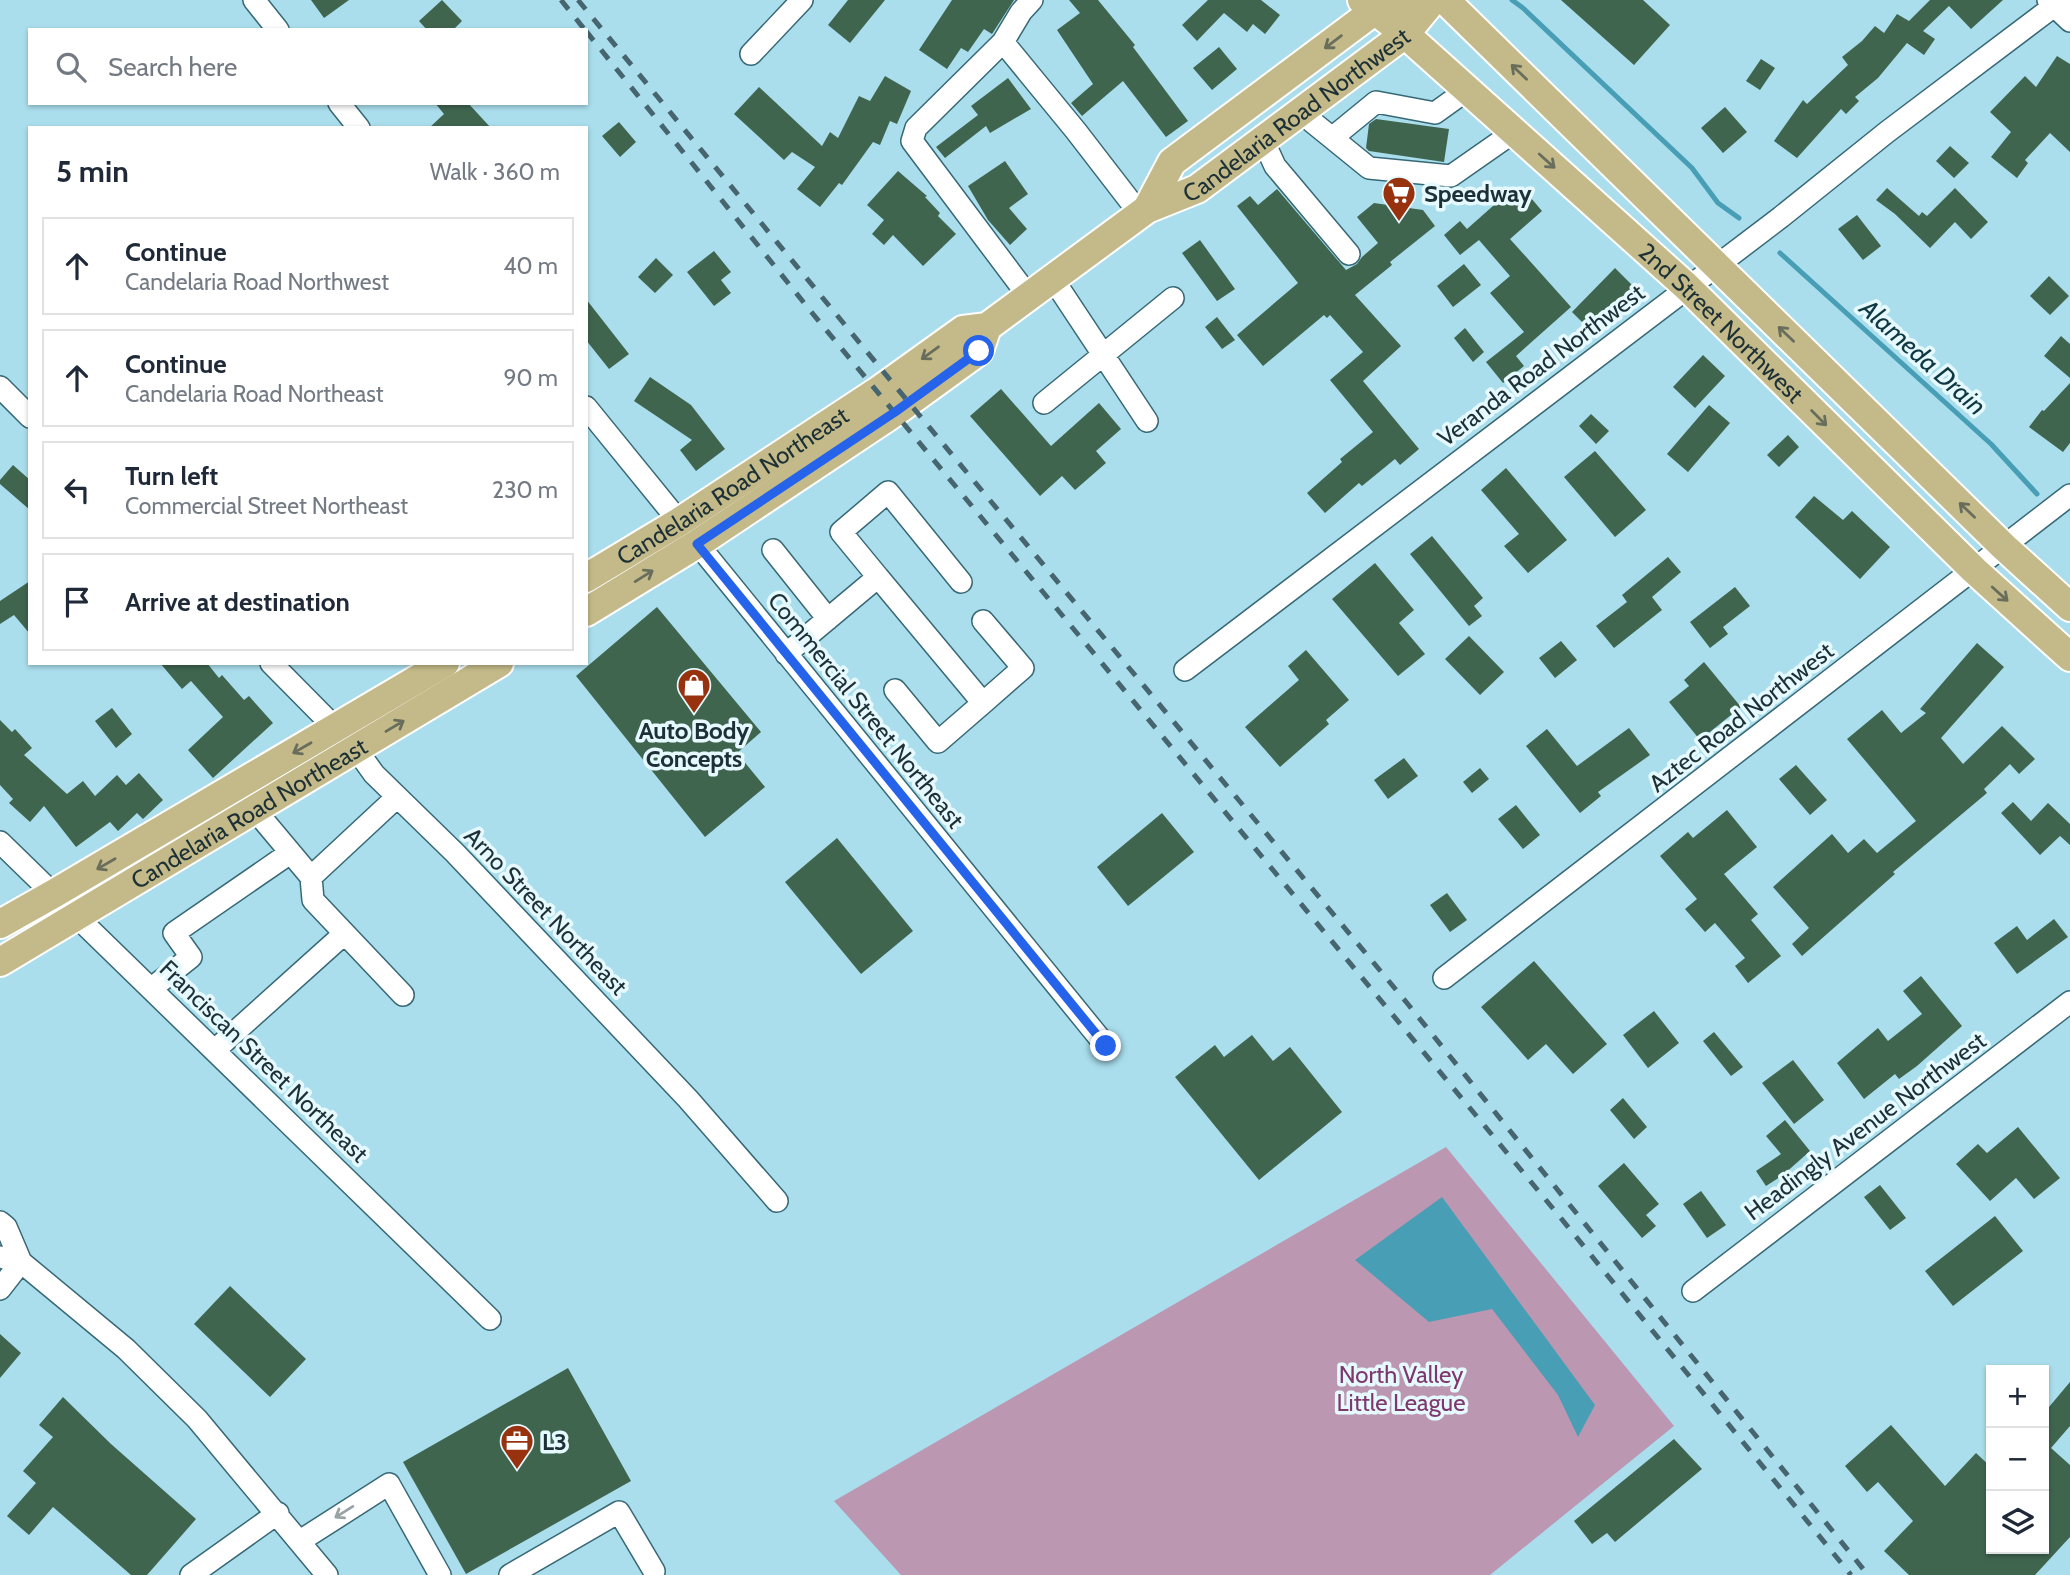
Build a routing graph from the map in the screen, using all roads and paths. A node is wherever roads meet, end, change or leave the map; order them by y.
1 (254, 0) edge
2 (802, 0) edge
3 (1032, 0) edge
4 (1414, 0) edge
5 (1433, 0) edge
6 (1445, 0) edge
7 (2055, 2) edge
8 (1368, 6) edge
9 (2070, 21) edge
10 (276, 28) edge
11 (1405, 34) junction
12 (1003, 42) junction
13 (751, 54) dead end
14 (1467, 90) junction
15 (341, 105) edge
16 (1300, 112) junction
17 (357, 126) edge
18 (1514, 132) junction
19 (1332, 138) junction
20 (1263, 140) junction
21 (1143, 212) junction
22 (1349, 254) dead end
23 (1717, 266) junction
24 (1053, 279) junction
25 (1687, 288) junction
26 (1029, 297) junction
27 (1174, 298) dead end
28 (1104, 355) junction
29 (0, 387) edge
30 (887, 402) junction
31 (1044, 403) dead end
32 (588, 409) edge
33 (28, 415) edge
34 (1147, 421) dead end
35 (2070, 495) edge
36 (679, 522) junction
37 (697, 544) junction
38 (2004, 547) junction
39 (773, 550) dead end
40 (1974, 570) junction
41 (878, 577) junction
42 (588, 578) edge
43 (961, 582) dead end
44 (2070, 607) edge
45 (588, 611) edge
46 (828, 619) junction
47 (983, 621) dead end
48 (786, 654) junction
49 (2070, 657) edge
50 (273, 665) edge
51 (442, 665) edge
52 (496, 665) edge
53 (1185, 670) dead end
54 (895, 691) dead end
55 (983, 703) junction
56 (334, 729) junction
57 (356, 749) junction
58 (397, 797) junction
59 (254, 809) junction
60 (0, 842) edge
61 (290, 853) junction
62 (311, 877) junction
63 (55, 894) junction
64 (77, 915) junction
65 (0, 924) edge
66 (344, 934) junction
67 (0, 962) edge
68 (1444, 978) dead end
69 (152, 988) junction
70 (403, 995) dead end
71 (2070, 1002) edge
72 (1106, 1046) dead end
73 (215, 1050) junction
74 (777, 1201) dead end
75 (0, 1222) edge
76 (10, 1260) edge
77 (0, 1289) edge
78 (1693, 1291) dead end
79 (490, 1318) dead end
80 (278, 1513) junction
81 (300, 1541) junction
82 (654, 1571) dead end
83 (191, 1575) edge
84 (327, 1575) edge
85 (440, 1575) edge
86 (510, 1575) edge

1 - 10 street
2 - 13 street
3 - 12 street
4 - 8 main road, Candelaria Road Northwest
5 - 11 main road, Candelaria Road Northwest
23 -> 6 main road, 2nd Street Northwest
7 - 9 street
7 - 23 street, Veranda Road Northwest
8 - 11 main road, 2nd Street Northwest
8 -> 21 main road, Candelaria Road Northwest
11 - 14 main road, 2nd Street Northwest
11 - 16 main road, Candelaria Road Northwest
12 - 21 street
12 - 26 street
14 - 18 main road, 2nd Street Northwest
14 - 19 street
15 - 17 street
16 - 19 street
16 - 20 main road, Candelaria Road Northwest
18 - 19 street
18 -> 25 main road, 2nd Street Northwest
20 - 21 main road, Candelaria Road Northwest
20 - 22 street
21 - 24 main road, Candelaria Road Northwest
23 - 25 street, Veranda Road Northwest
38 -> 23 main road, 2nd Street Northwest
24 - 26 main road, Candelaria Road Northwest
24 - 28 street
25 -> 40 main road, 2nd Street Northwest
25 - 53 street, Veranda Road Northwest
26 - 30 main road, Candelaria Road Northwest
27 - 28 street
28 - 31 street
28 - 34 street
29 - 33 street
30 - 36 main road, Candelaria Road Northeast
30 - 37 main road, Candelaria Road Northeast
32 - 36 street, Commercial Street Northeast
35 - 38 street, Aztec Road Northwest
36 - 37 street, Commercial Street Northeast
36 - 42 main road, Candelaria Road Northeast
45 -> 37 main road, Candelaria Road Northeast
37 - 48 street, Commercial Street Northeast
38 - 40 street, Aztec Road Northwest
38 - 44 main road, 2nd Street Northwest
39 - 46 street
40 -> 49 main road, 2nd Street Northwest
40 - 68 street, Aztec Road Northwest
41 - 43 street
41 - 46 street
41 - 55 street
46 - 48 street
47 - 55 street
48 - 72 street, Commercial Street Northeast
50 - 56 street, Arno Street Northeast
51 - 56 main road, Candelaria Road Northeast
57 -> 52 main road, Candelaria Road Northeast
54 - 55 street
56 - 57 street, Arno Street Northeast
56 -> 63 main road, Candelaria Road Northeast
57 - 58 street, Arno Street Northeast
57 - 59 main road, Candelaria Road Northeast
58 - 62 street
58 - 74 street, Arno Street Northeast
59 - 61 street
59 - 64 main road, Candelaria Road Northeast
60 - 63 street, Franciscan Street Northeast
61 - 62 street
61 - 69 street
62 - 66 street
63 - 64 street, Franciscan Street Northeast
63 - 65 main road, Candelaria Road Northeast
64 - 67 main road, Candelaria Road Northeast
64 - 69 street, Franciscan Street Northeast
66 - 70 street
66 - 73 street
69 - 73 street, Franciscan Street Northeast
71 - 78 street, Headingly Avenue Northwest
73 - 79 street, Franciscan Street Northeast
75 - 76 street
76 - 77 street
76 - 80 street
80 - 81 street
80 - 83 street
81 - 84 street
85 -> 81 street
82 - 86 street

